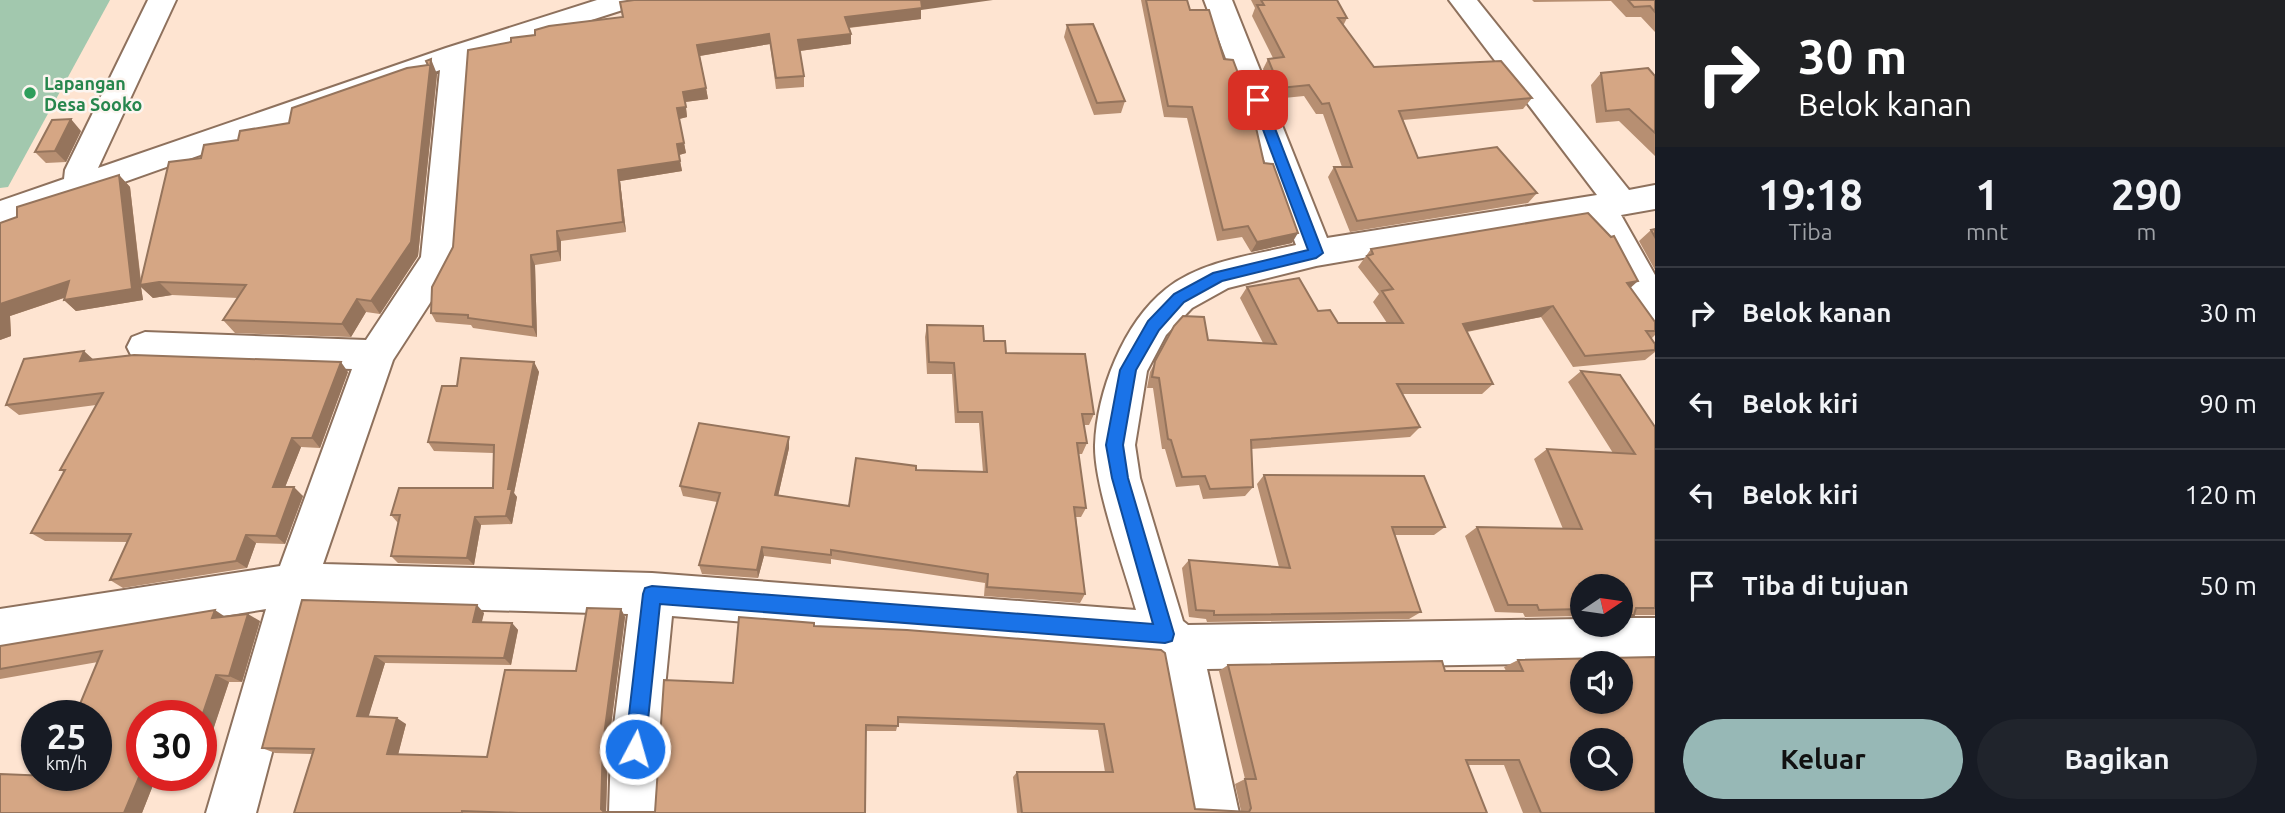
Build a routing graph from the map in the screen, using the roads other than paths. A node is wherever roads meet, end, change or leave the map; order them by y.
1 (162, 0) edge
2 (625, 0) edge
3 (1218, 0) edge
4 (1463, 0) edge
5 (456, 54) junction
6 (80, 187) junction
7 (1625, 202) edge
8 (0, 214) edge
9 (1316, 253) junction
10 (1655, 308) edge
11 (145, 347) dead end
12 (376, 355) junction
13 (295, 584) junction
14 (652, 594) junction
15 (0, 631) edge
16 (1655, 640) edge
17 (1173, 641) junction
18 (231, 813) edge
19 (634, 813) edge
20 (1214, 813) edge

1 - 6 street
2 - 5 street
3 - 9 street
4 - 7 street
5 - 6 street
5 - 12 street
6 - 8 street
7 - 9 street
7 - 10 street
9 - 17 street
11 - 12 street
12 - 13 street
13 - 14 street
13 - 15 street
13 - 18 street
14 - 17 street
14 - 19 street
16 - 17 street
17 - 20 street

